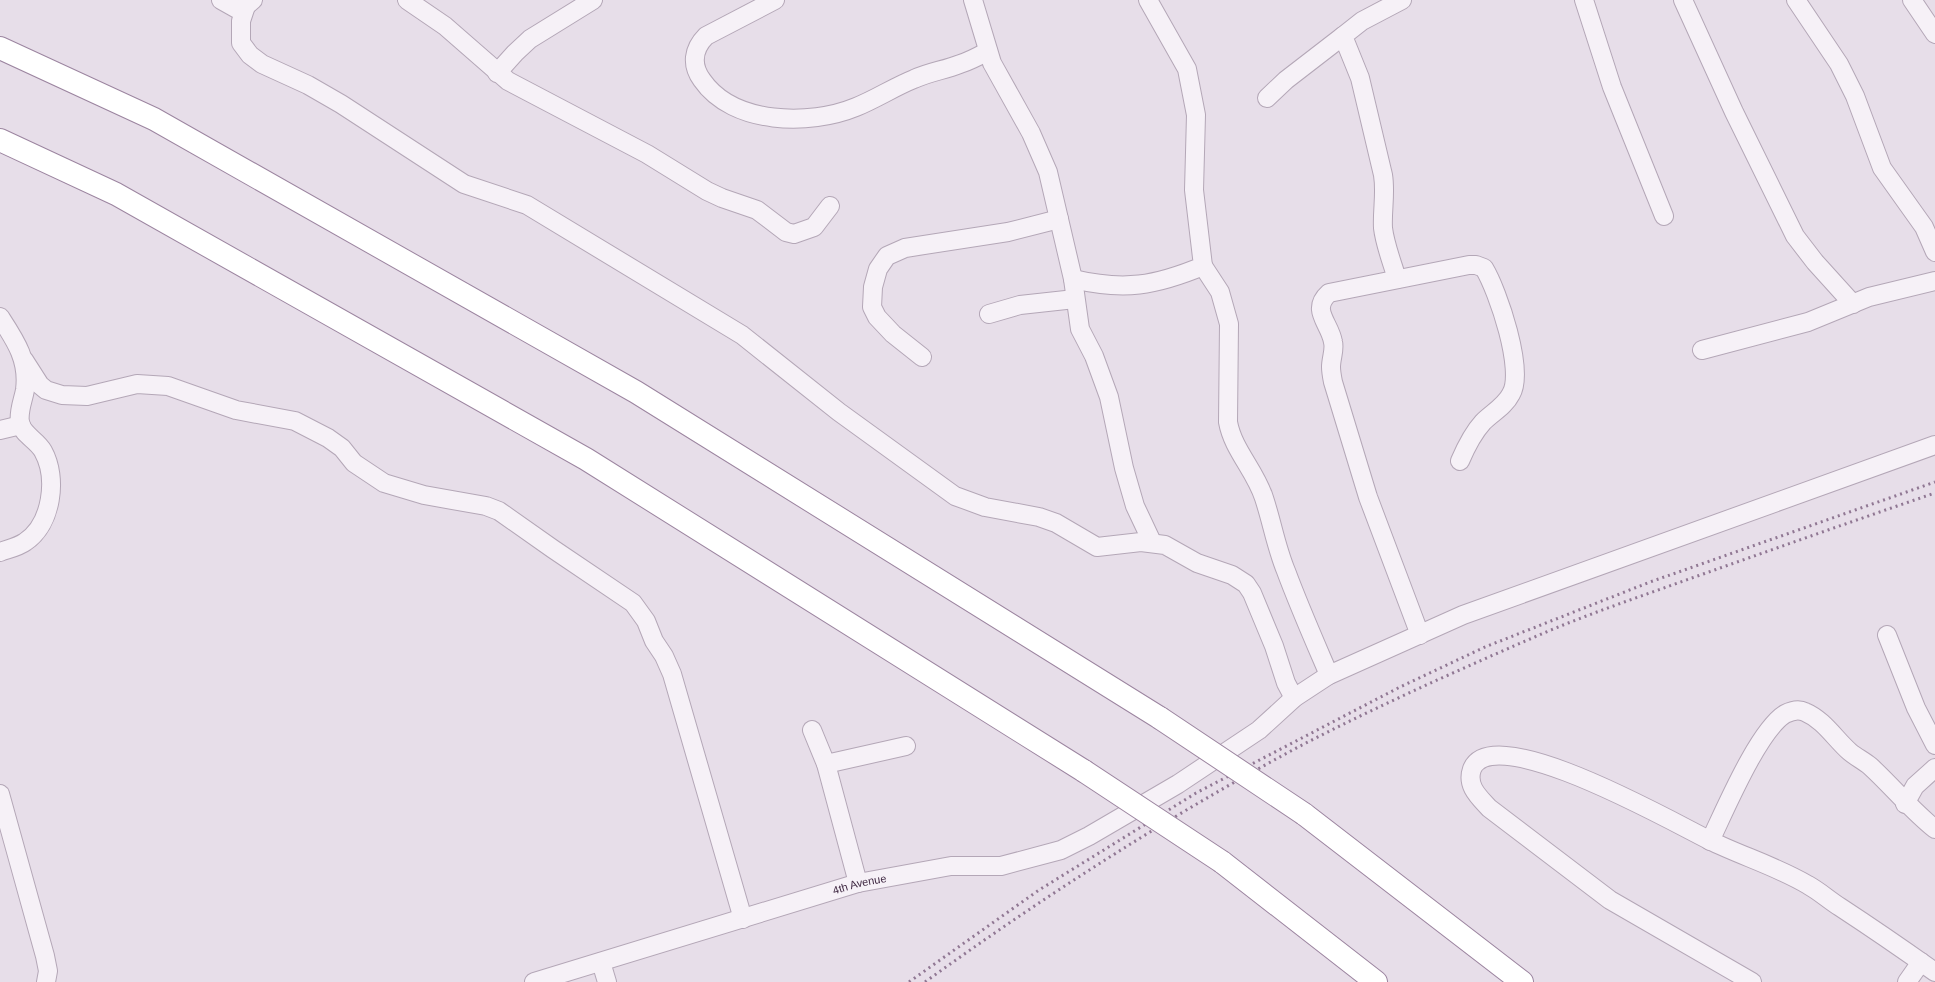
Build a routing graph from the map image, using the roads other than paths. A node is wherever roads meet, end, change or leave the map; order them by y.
1 (221, 0) edge
2 (407, 0) edge
3 (592, 0) edge
4 (775, 0) edge
5 (973, 0) edge
6 (1148, 0) edge
7 (1402, 0) edge
8 (1584, 0) edge
9 (1682, 0) edge
10 (1796, 0) edge
11 (1912, 0) edge
12 (249, 3) edge
13 (1935, 34) edge
14 (1344, 36) junction
15 (0, 48) edge
16 (988, 51) junction
17 (497, 73) junction
18 (1267, 98) dead end
19 (0, 140) edge
20 (830, 206) dead end
21 (1664, 216) dead end
22 (1059, 219) junction
23 (1935, 252) edge
24 (1203, 266) junction
25 (1397, 279) junction
26 (1073, 280) junction
27 (1935, 281) edge
28 (1075, 299) junction
29 (1853, 304) junction
30 (989, 314) dead end
31 (0, 317) edge
32 (1702, 350) dead end
33 (922, 357) dead end
34 (24, 360) junction
35 (21, 425) junction
36 (0, 430) edge
37 (1935, 445) edge
38 (1460, 461) dead end
39 (1152, 542) junction
40 (0, 552) edge
41 (1420, 635) junction
42 (1887, 636) dead end
43 (1329, 675) junction
44 (1294, 698) junction
45 (812, 730) dead end
46 (1935, 745) edge
47 (906, 746) dead end
48 (826, 764) junction
49 (1935, 768) edge
50 (0, 794) edge
51 (1905, 804) junction
52 (1935, 829) edge
53 (1710, 841) junction
54 (858, 883) junction
55 (743, 919) junction
56 (602, 962) junction
57 (1928, 967) edge
58 (46, 982) edge
59 (534, 982) edge
60 (607, 982) edge
61 (1376, 982) edge
62 (1522, 982) edge
63 (1752, 982) edge
64 (1907, 982) edge

1 - 12 street
2 - 17 street
3 - 17 street
4 - 16 street
5 - 16 street
6 - 24 street
7 - 14 street
8 - 21 street
9 - 29 street
10 - 23 street
11 - 13 street
12 - 39 street
14 - 18 street
14 - 25 street
15 - 62 highway, bridge
16 - 22 street
17 - 20 street
19 - 61 highway, bridge
22 - 26 street
22 - 33 street
24 - 26 street
24 - 43 street
25 - 38 street
25 - 41 street
26 - 28 street
27 - 29 street
28 - 30 street
28 - 39 street
29 - 32 street
31 - 34 street
34 - 35 street
34 - 55 street
35 - 36 street
35 - 40 street
37 - 41 street, 4th Avenue
39 - 44 street
41 - 43 street, 4th Avenue
42 - 46 street
43 - 44 street, 4th Avenue
44 - 54 street, 4th Avenue
45 - 48 street
47 - 48 street
48 - 54 street
49 - 51 street
50 - 58 street
51 - 52 street
51 - 53 street
53 - 57 street
53 - 63 street
54 - 55 street, 4th Avenue
55 - 56 street, 4th Avenue
56 - 59 street, 4th Avenue
56 - 60 street
57 - 64 street

